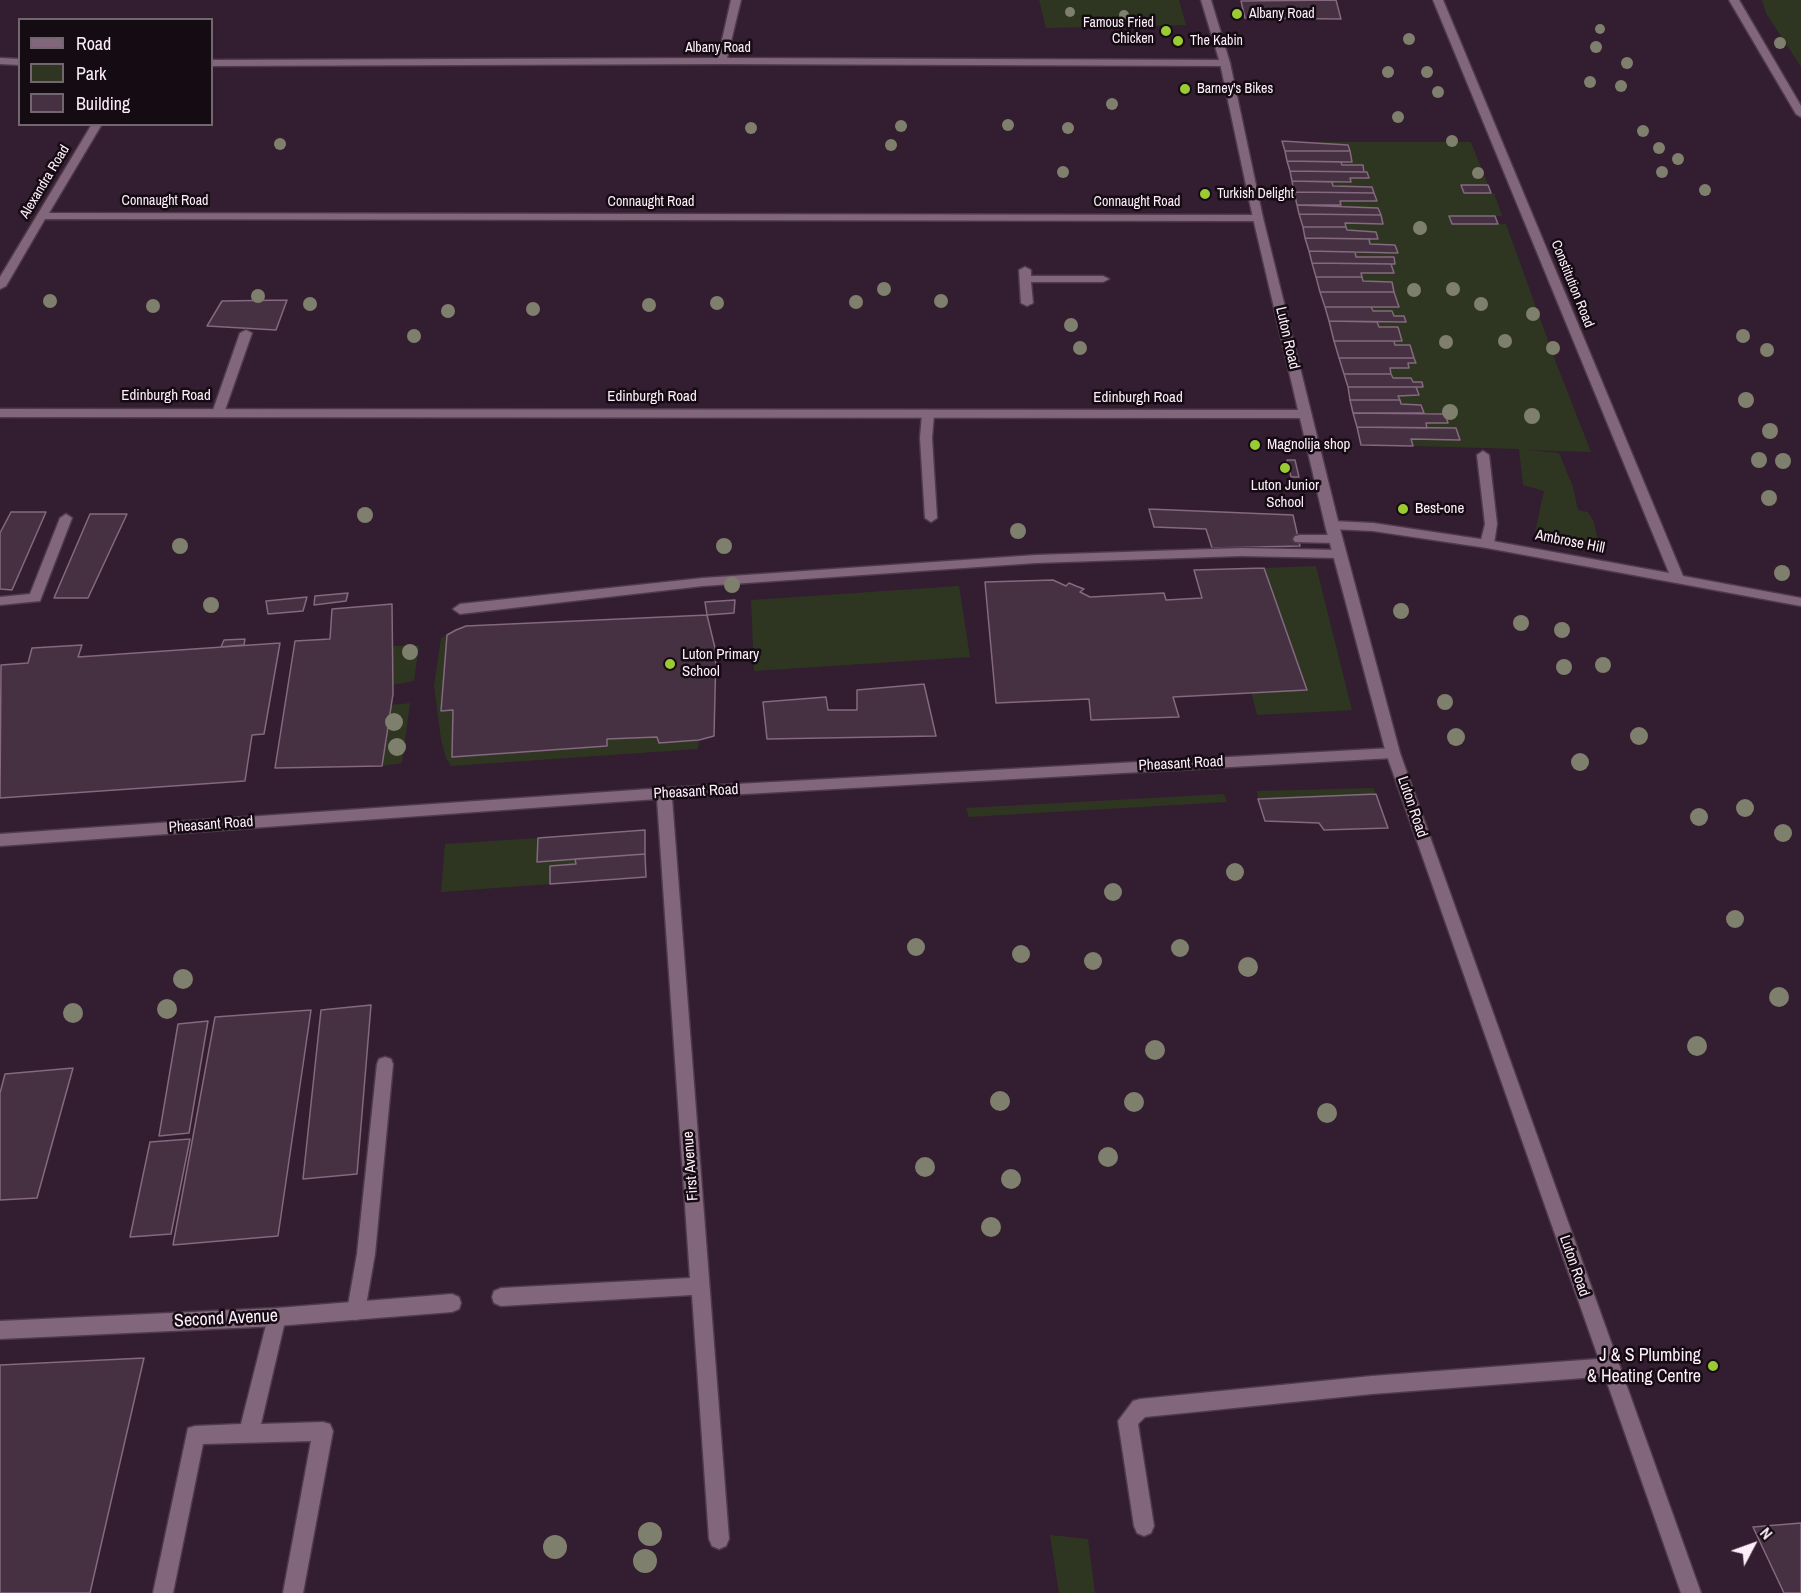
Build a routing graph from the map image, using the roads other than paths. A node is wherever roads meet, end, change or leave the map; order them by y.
1 (736, 0) edge
2 (1206, 0) edge
3 (1438, 0) edge
4 (1734, 0) edge
5 (722, 61) junction
6 (0, 62) edge
7 (18, 62) edge
8 (213, 63) edge
9 (1224, 63) junction
10 (1801, 114) edge
11 (96, 126) edge
12 (43, 216) junction
13 (1258, 218) junction
14 (1103, 279) dead end
15 (0, 286) edge
16 (1027, 303) dead end
17 (246, 333) dead end
18 (0, 413) edge
19 (218, 413) junction
20 (928, 414) junction
21 (1305, 414) junction
22 (1483, 455) dead end
23 (66, 518) dead end
24 (931, 518) dead end
25 (1300, 539) dead end
26 (1335, 540) junction
27 (1488, 544) junction
28 (1678, 579) junction
29 (0, 601) edge
30 (1801, 602) edge
31 (460, 609) dead end
32 (1393, 753) junction
33 (664, 794) junction
34 (0, 840) edge
35 (385, 1064) dead end
36 (699, 1286) junction
37 (501, 1297) dead end
38 (452, 1303) dead end
39 (356, 1311) junction
40 (277, 1317) junction
41 (0, 1330) edge
42 (1610, 1367) junction
43 (248, 1433) junction
44 (1144, 1526) dead end
45 (719, 1539) dead end
46 (163, 1593) edge
47 (293, 1593) edge
48 (1691, 1593) edge

1 - 5 street
2 - 9 street, Luton Road
3 - 28 street, Constitution Road
4 - 10 street
5 - 8 street, Albany Road
5 - 9 street, Albany Road
6 - 7 street
9 - 13 street, Luton Road
11 - 12 street, Alexandra Road
12 - 13 street, Connaught Road
12 - 15 street, Alexandra Road
13 - 21 street, Luton Road
14 - 16 street
17 - 19 street
18 - 19 street, Edinburgh Road
19 - 20 street, Edinburgh Road
20 - 21 street, Edinburgh Road
20 - 24 street
21 - 26 street, Luton Road
22 - 27 street
23 - 29 street
25 - 26 street
26 - 27 street, Ambrose Hill
26 - 31 street
26 - 32 street, Luton Road
27 - 28 street, Ambrose Hill
28 - 30 street, Ambrose Hill
32 - 33 street, Pheasant Road
32 - 42 street, Luton Road
33 - 34 street, Pheasant Road
33 - 36 street, First Avenue
35 - 39 street
36 - 37 street
36 - 45 street, First Avenue
38 - 39 street, Second Avenue
39 - 40 street, Second Avenue
40 - 41 street, Second Avenue
40 - 43 street
42 - 44 street
42 - 48 street, Luton Road
43 - 46 street
43 - 47 street

